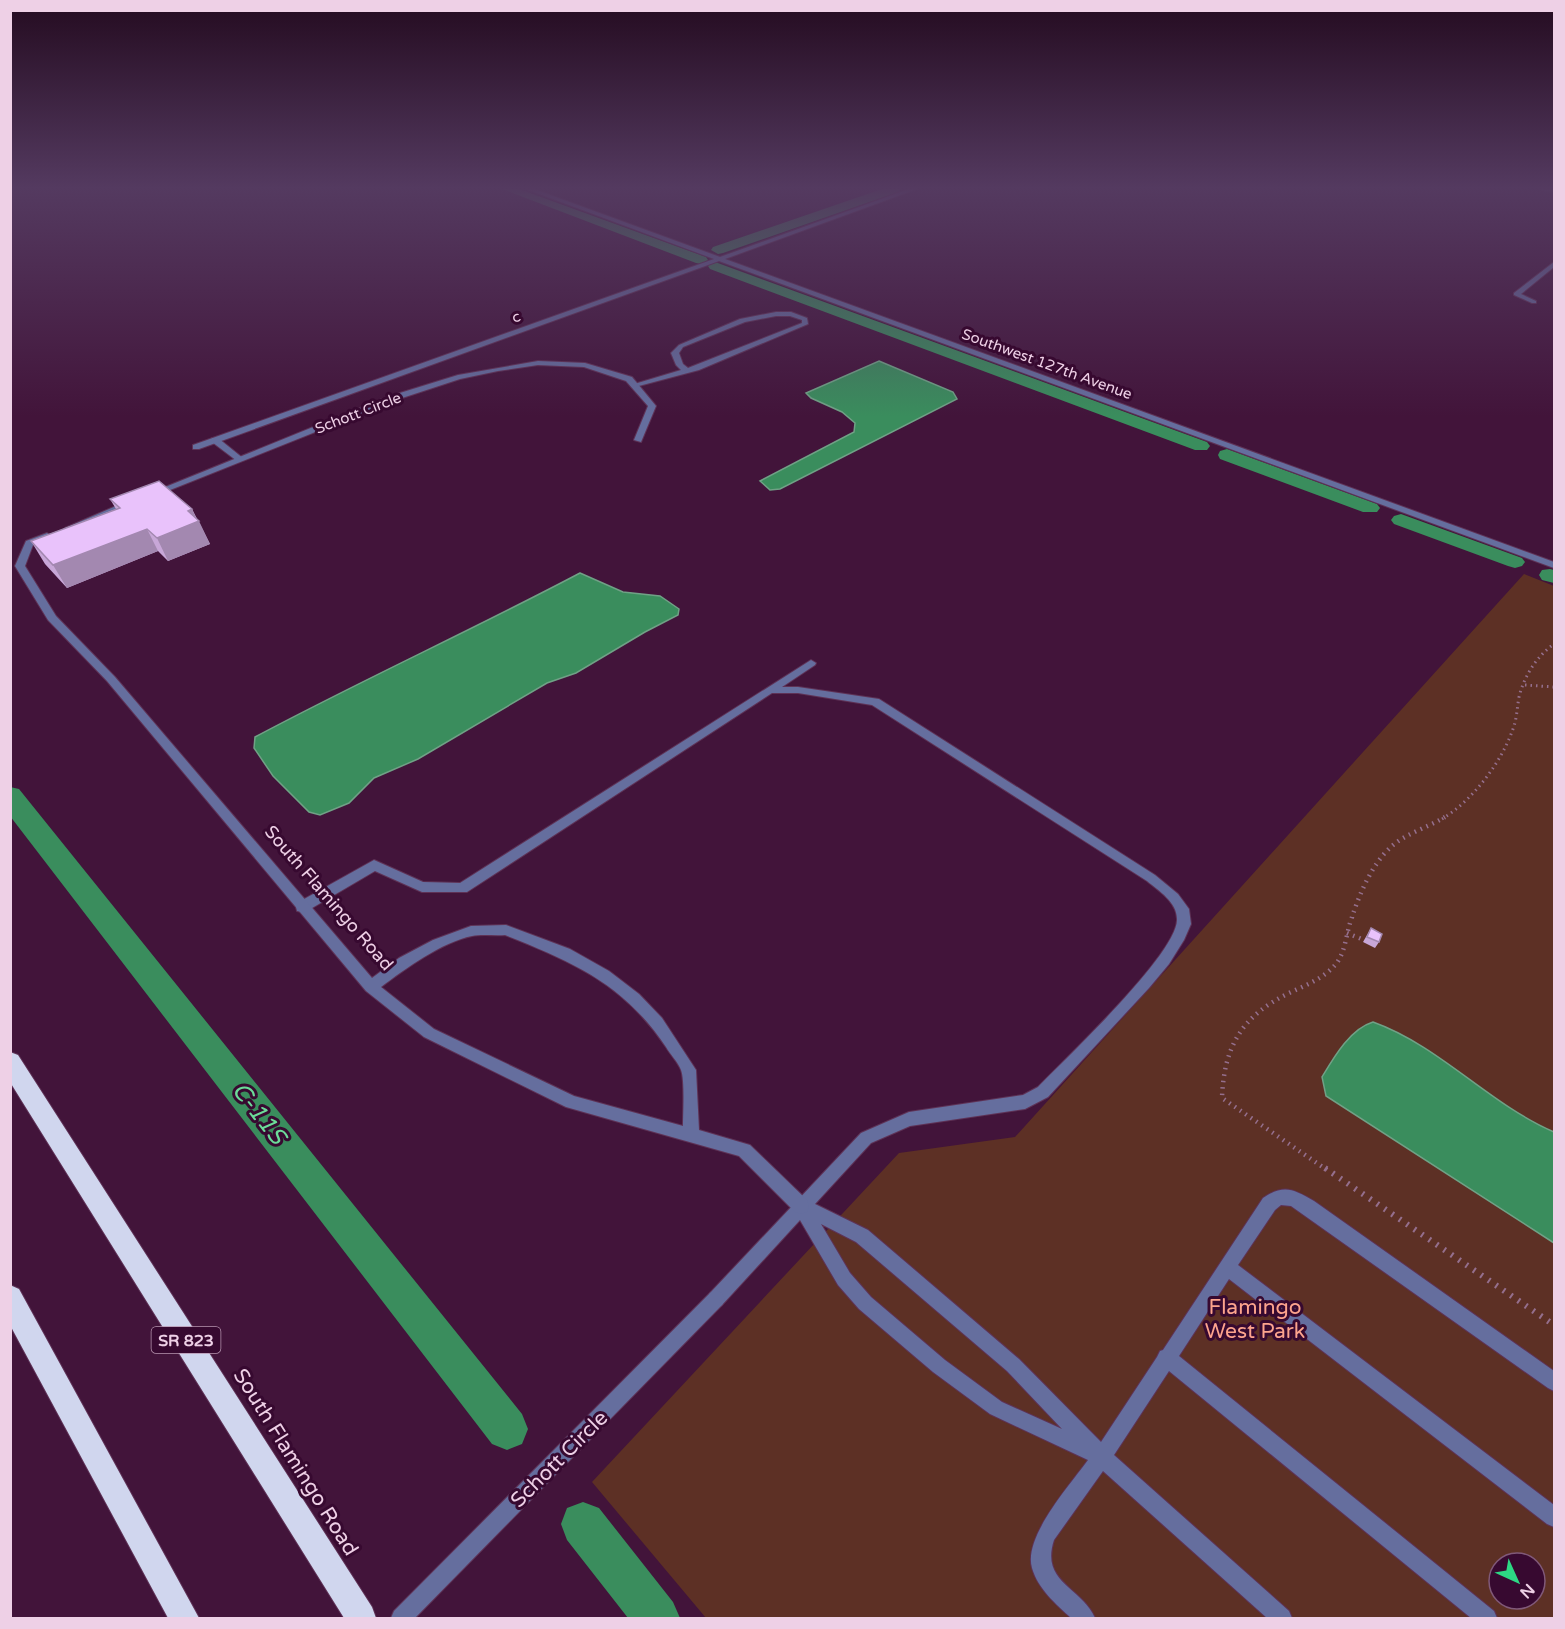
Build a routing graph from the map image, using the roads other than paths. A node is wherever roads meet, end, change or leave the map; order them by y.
1 (701, 265) edge
2 (740, 265) edge
3 (1553, 265) edge
4 (1534, 302) dead end
5 (687, 371) junction
6 (635, 385) junction
7 (215, 440) junction
8 (638, 440) dead end
9 (196, 447) dead end
10 (240, 459) junction
11 (145, 497) edge
12 (134, 501) edge
13 (1554, 565) edge
14 (811, 663) dead end
15 (770, 690) junction
16 (302, 907) junction
17 (371, 987) junction
18 (10, 1062) edge
19 (691, 1135) junction
20 (801, 1206) junction
21 (1227, 1267) junction
22 (10, 1298) edge
23 (1166, 1357) junction
24 (1554, 1382) edge
25 (1102, 1457) junction
26 (1554, 1517) edge
27 (184, 1618) edge
28 (361, 1618) edge
29 (401, 1618) edge
30 (1085, 1618) edge
31 (1282, 1618) edge
32 (1487, 1618) edge

1 - 7 street, c
2 - 13 street, Southwest 127th Avenue
3 - 4 street
5 - 5 street
5 - 6 street
6 - 8 street
6 - 10 street, Schott Circle
7 - 9 street, c
7 - 10 street
10 - 11 street, Schott Circle
12 - 16 street, South Flamingo Road
14 - 15 street
15 - 16 street
15 - 20 street, Schott Circle
16 - 17 street, South Flamingo Road
17 - 19 street, South Flamingo Road
17 - 19 street
18 - 28 highway, South Flamingo Road / SR 823
19 - 20 street, South Flamingo Road
20 - 25 street
20 - 25 street
20 - 29 street, Schott Circle
21 - 23 street
21 - 24 street
21 - 26 street
22 - 27 highway
23 - 25 street
23 - 32 street
25 - 30 street
25 - 31 street

